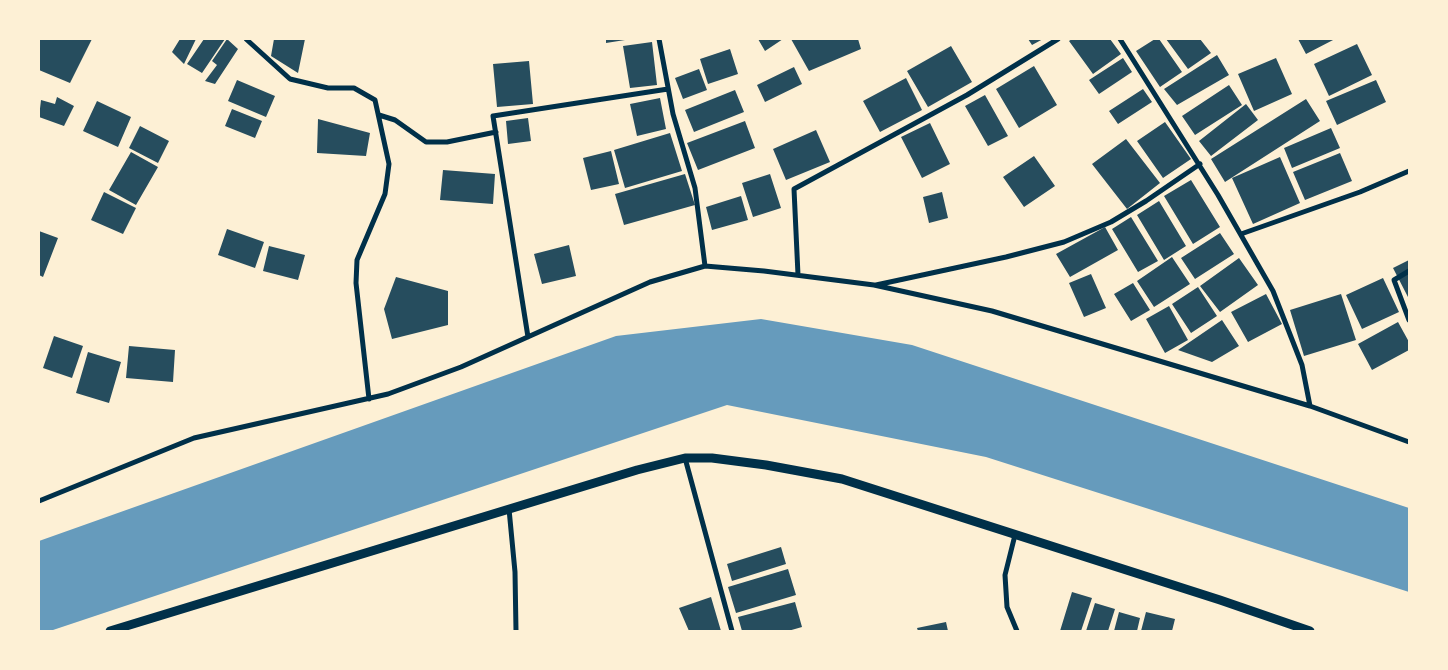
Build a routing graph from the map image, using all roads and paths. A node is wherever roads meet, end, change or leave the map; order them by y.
1 (246, 39) edge
2 (659, 39) edge
3 (1058, 39) edge
4 (1120, 39) edge
5 (668, 89) junction
6 (379, 115) junction
7 (496, 132) junction
8 (1200, 164) junction
9 (1409, 171) edge
10 (1241, 234) junction
11 (705, 266) junction
12 (1409, 271) edge
13 (798, 275) junction
14 (874, 285) junction
15 (1409, 320) edge
16 (528, 337) junction
17 (369, 399) junction
18 (1310, 406) junction
19 (1409, 442) edge
20 (685, 458) junction
21 (39, 501) edge
22 (509, 509) junction
23 (1016, 535) junction
24 (110, 631) edge
25 (516, 631) edge
26 (732, 631) edge
27 (1017, 631) edge
28 (1310, 631) edge

1 - 6 street
2 - 5 street
3 - 13 street
4 - 8 street
5 - 7 street
5 - 11 street
6 - 7 street
6 - 17 street
7 - 16 street
8 - 10 street
8 - 14 street
9 - 10 street
10 - 18 street
11 - 13 street
11 - 16 street
12 - 15 street
13 - 14 street
14 - 18 street
16 - 17 street
17 - 21 street
18 - 19 street
20 - 22 street
20 - 23 street
20 - 26 street
22 - 24 street
22 - 25 street
23 - 27 street
23 - 28 street

